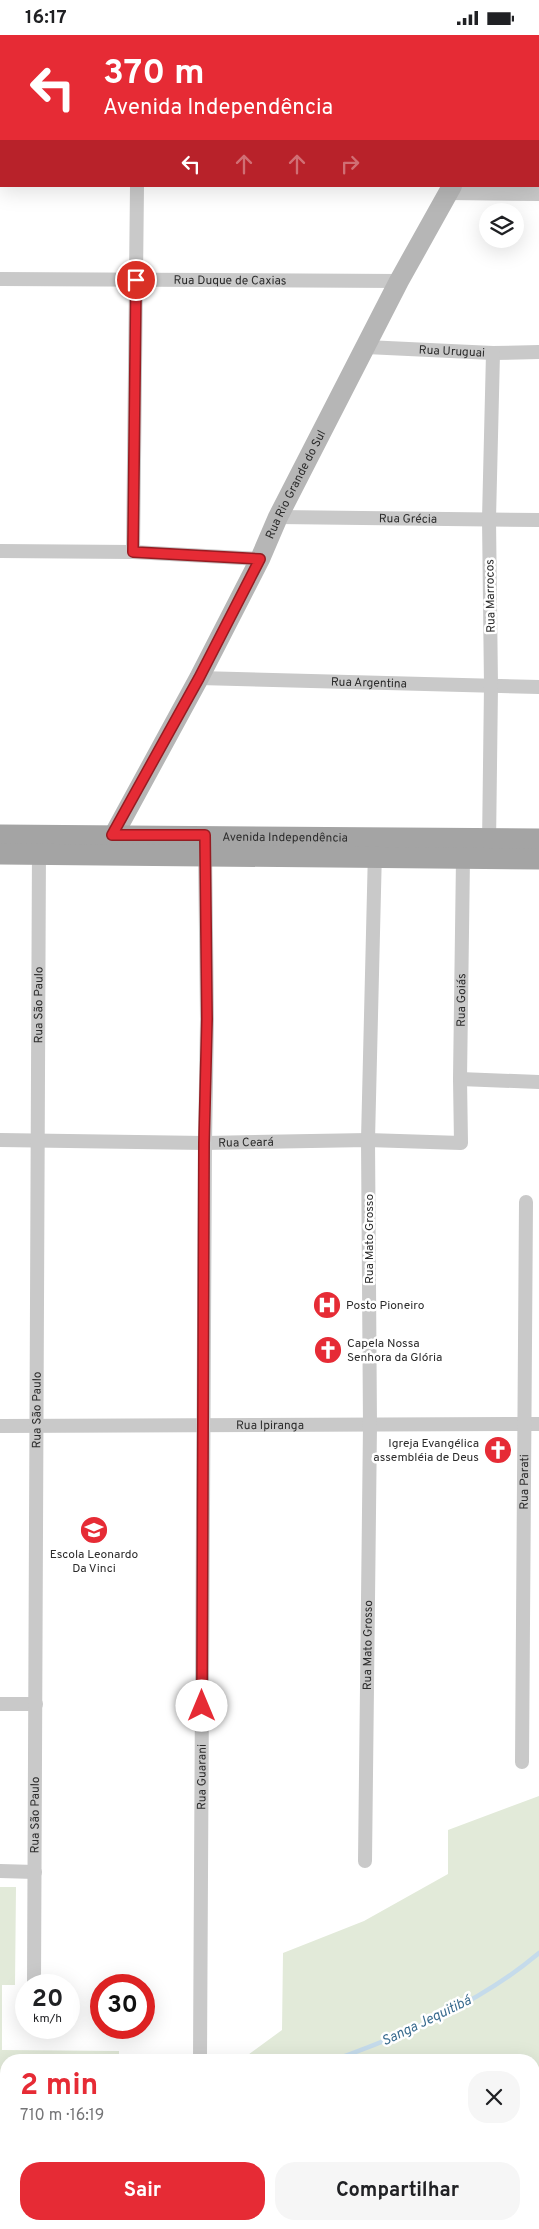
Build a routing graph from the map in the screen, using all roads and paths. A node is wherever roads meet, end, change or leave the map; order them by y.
1 (137, 187) edge
2 (451, 189) edge
3 (539, 194) edge
4 (0, 279) edge
5 (136, 280) junction
6 (400, 281) junction
7 (366, 347) junction
8 (539, 352) edge
9 (493, 353) junction
10 (278, 517) junction
11 (489, 519) junction
12 (539, 520) edge
13 (0, 551) edge
14 (133, 552) junction
15 (260, 559) junction
16 (199, 678) junction
17 (491, 686) junction
18 (539, 687) edge
19 (0, 835) edge
20 (112, 835) junction
21 (205, 835) junction
22 (376, 837) junction
23 (539, 839) edge
24 (39, 845) junction
25 (489, 849) junction
26 (0, 854) edge
27 (103, 855) junction
28 (205, 856) junction
29 (375, 858) junction
30 (463, 859) junction
31 (539, 859) edge
32 (460, 1079) junction
33 (539, 1082) edge
34 (0, 1139) edge
35 (37, 1140) junction
36 (368, 1140) junction
37 (204, 1143) junction
38 (461, 1143) joint
39 (526, 1201) dead end
40 (532, 1424) edge
41 (203, 1425) junction
42 (370, 1425) junction
43 (0, 1426) edge
44 (36, 1426) junction
45 (0, 1704) edge
46 (36, 1704) junction
47 (522, 1762) dead end
48 (365, 1861) dead end
49 (0, 1871) edge
50 (35, 1872) junction
51 (34, 1974) edge
52 (200, 2054) edge

1 - 5 street
2 - 3 street
2 - 6 street, Rua Rio Grande do Sul
4 - 5 street, Rua Duque de Caxias
5 - 6 street, Rua Duque de Caxias
5 - 14 street
6 - 7 street, Rua Rio Grande do Sul
7 - 9 street, Rua Uruguai
7 - 10 street, Rua Rio Grande do Sul
8 - 9 street, Rua Uruguai
9 - 11 street, Rua Marrocos
10 - 11 street, Rua Grécia
10 - 15 street, Rua Rio Grande do Sul
11 - 12 street, Rua Grécia
11 - 17 street, Rua Marrocos
13 - 14 street
14 - 15 street
15 - 16 street, Rua Rio Grande do Sul
16 - 17 street, Rua Argentina
16 - 20 street, Rua Rio Grande do Sul
17 - 18 street, Rua Argentina
17 - 25 street, Rua Marrocos
19 - 24 main road, Avenida Independência
20 - 21 main road, Avenida Independência
20 - 24 main road, Avenida Independência
20 - 27 street, Rua Rio Grande do Sul
21 - 22 main road, Avenida Independência
21 - 28 street, Rua Guarani
22 - 25 main road, Avenida Independência
22 - 29 street, Rua Mato Grosso
23 - 25 main road, Avenida Independência
24 - 26 main road, Avenida Independência
24 - 27 main road, Avenida Independência
24 - 35 street, Rua São Paulo
25 - 30 main road, Avenida Independência
25 - 31 main road, Avenida Independência
27 - 28 main road, Avenida Independência
28 - 29 main road, Avenida Independência
28 - 37 street, Rua Guarani
29 - 30 main road, Avenida Independência
29 - 36 street, Rua Mato Grosso
30 - 32 street, Rua Goiás
32 - 33 street
32 - 38 street, Rua Goiás
34 - 35 street, Rua Ceará
35 - 37 street, Rua Ceará
35 - 44 street, Rua São Paulo
36 - 37 street, Rua Ceará
36 - 38 street, Rua Ceará
36 - 42 street, Rua Mato Grosso
37 - 41 street, Rua Guarani
39 - 40 street, Rua Parati
40 - 42 street, Rua Ipiranga
40 - 47 street, Rua Parati
41 - 42 street, Rua Ipiranga
41 - 44 street, Rua Ipiranga
41 - 52 street, Rua Guarani
42 - 48 street, Rua Mato Grosso
43 - 44 street, Rua Ipiranga
44 - 46 street, Rua São Paulo
45 - 46 street
46 - 50 street, Rua São Paulo
49 - 50 street
50 - 51 street, Rua São Paulo

